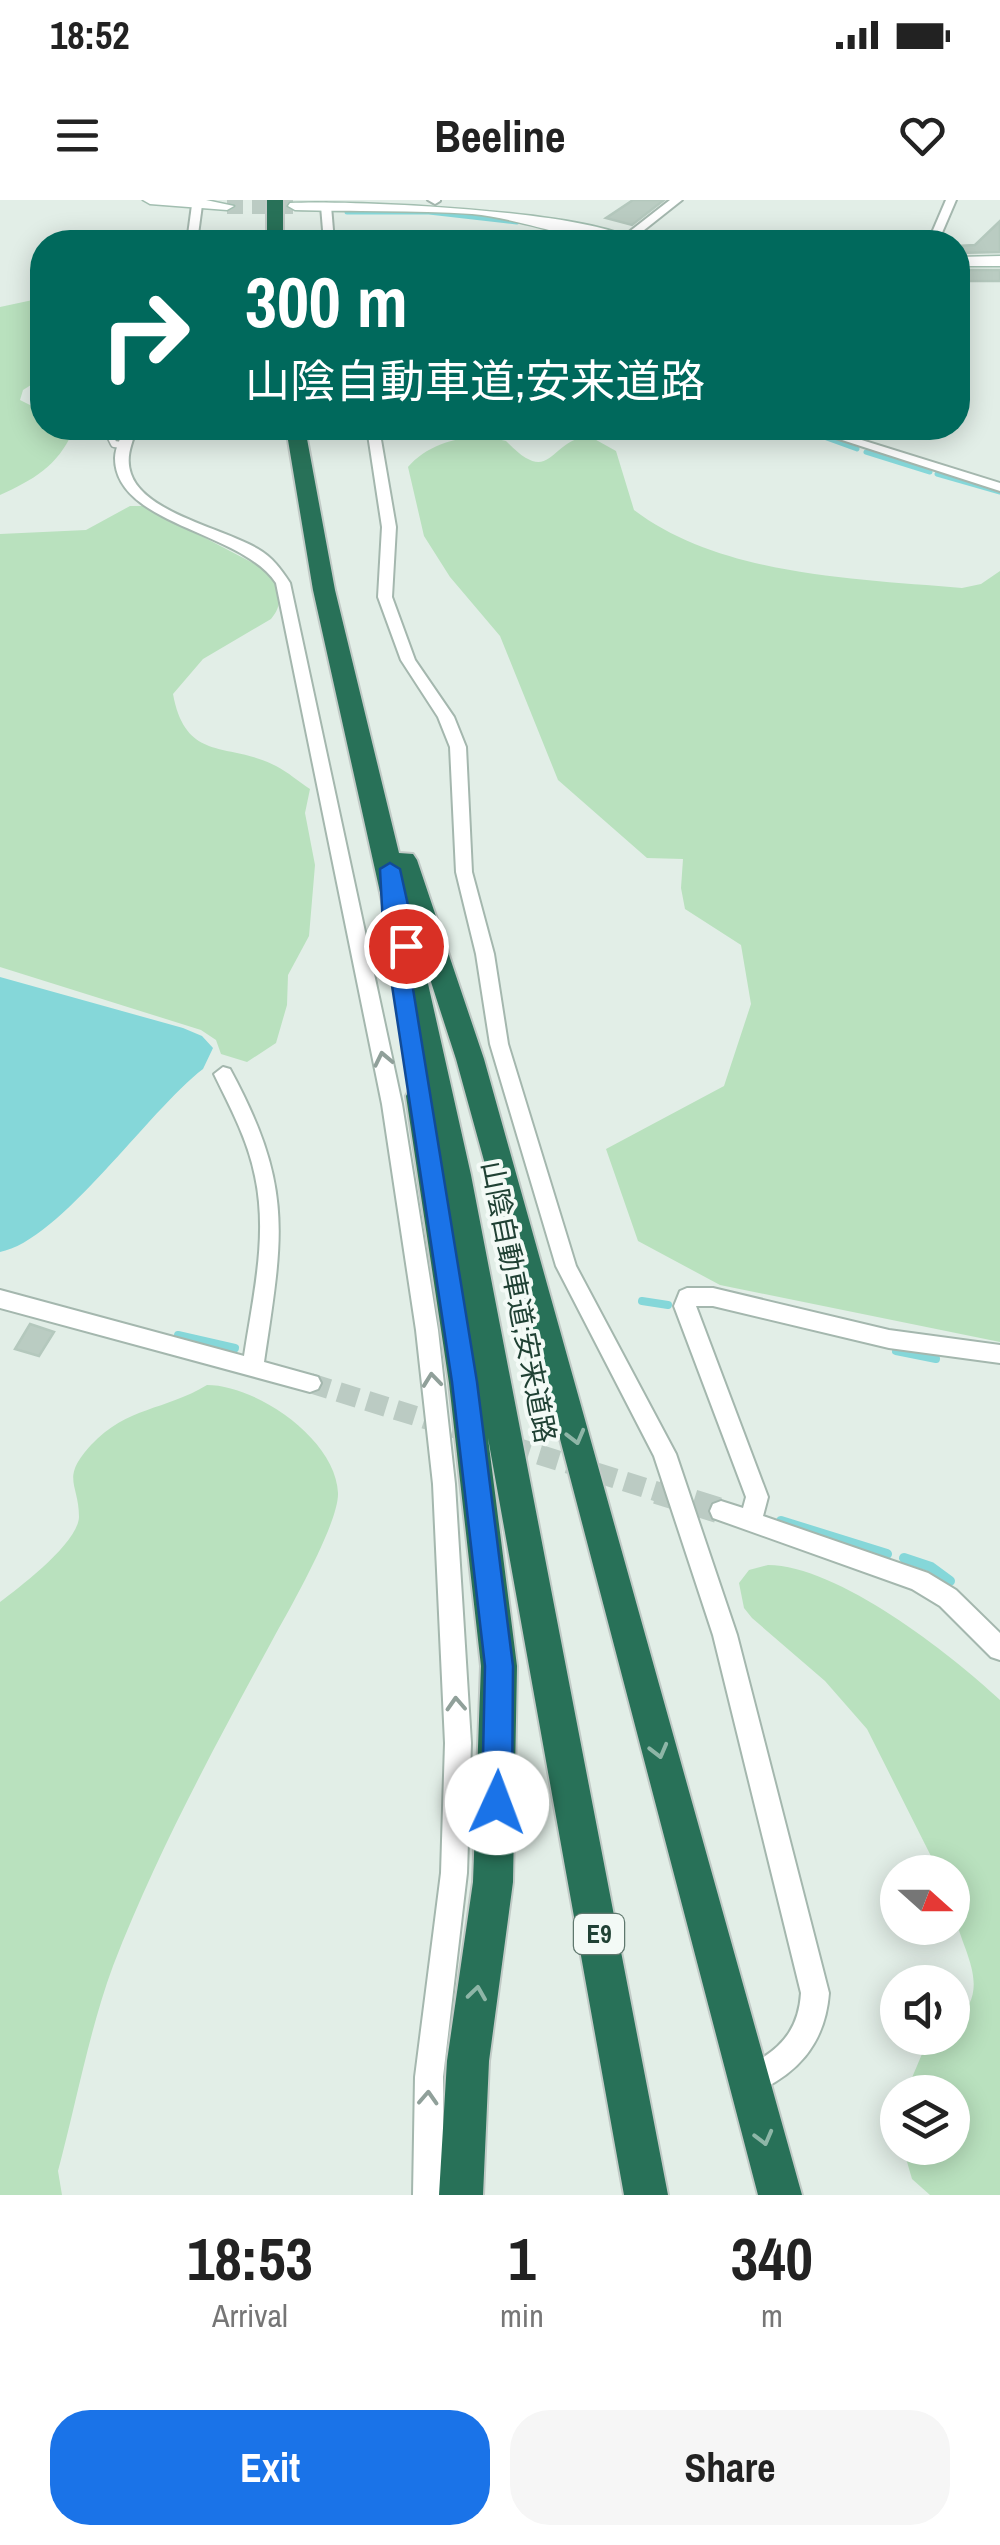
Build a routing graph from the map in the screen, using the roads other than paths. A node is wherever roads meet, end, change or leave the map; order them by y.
1 (151, 200) edge
2 (275, 200) edge
3 (677, 200) edge
4 (413, 203) edge
5 (317, 204) edge
6 (949, 204) edge
7 (196, 205) junction
8 (228, 206) dead end
9 (295, 206) dead end
10 (193, 230) edge
11 (275, 230) edge
12 (325, 230) edge
13 (577, 230) edge
14 (641, 230) edge
15 (938, 230) edge
16 (1000, 261) edge
17 (970, 262) edge
18 (126, 440) edge
19 (297, 440) edge
20 (376, 440) edge
21 (850, 440) edge
22 (1000, 486) edge
23 (362, 742) junction
24 (390, 869) junction
25 (222, 1074) dead end
26 (0, 1299) edge
27 (1000, 1354) edge
28 (253, 1366) junction
29 (310, 1383) tunnel mouth
30 (720, 1511) tunnel mouth
31 (750, 1524) junction
32 (1000, 1648) edge
33 (749, 2081) junction
34 (428, 2195) edge
35 (462, 2195) edge
36 (646, 2195) edge
37 (780, 2195) edge

1 - 7 main road
2 - 11 highway
3 - 14 street
4 - 5 main road
4 - 13 main road
5 - 9 main road
5 - 12 street
6 - 15 street
7 - 8 main road
7 - 10 street
16 - 17 main road
34 -> 18 street
19 - 23 highway, 山陰自動車道;安来道路 / E9
20 - 33 street
21 - 22 street
23 - 24 highway, 山陰自動車道;安来道路 / E9
23 -> 33 highway
35 -> 24 highway
24 - 36 highway, 山陰自動車道;安来道路 / E9
25 - 28 street
26 - 28 street
27 - 31 street
28 - 29 street
30 - 31 street
31 - 32 street
33 -> 37 highway

